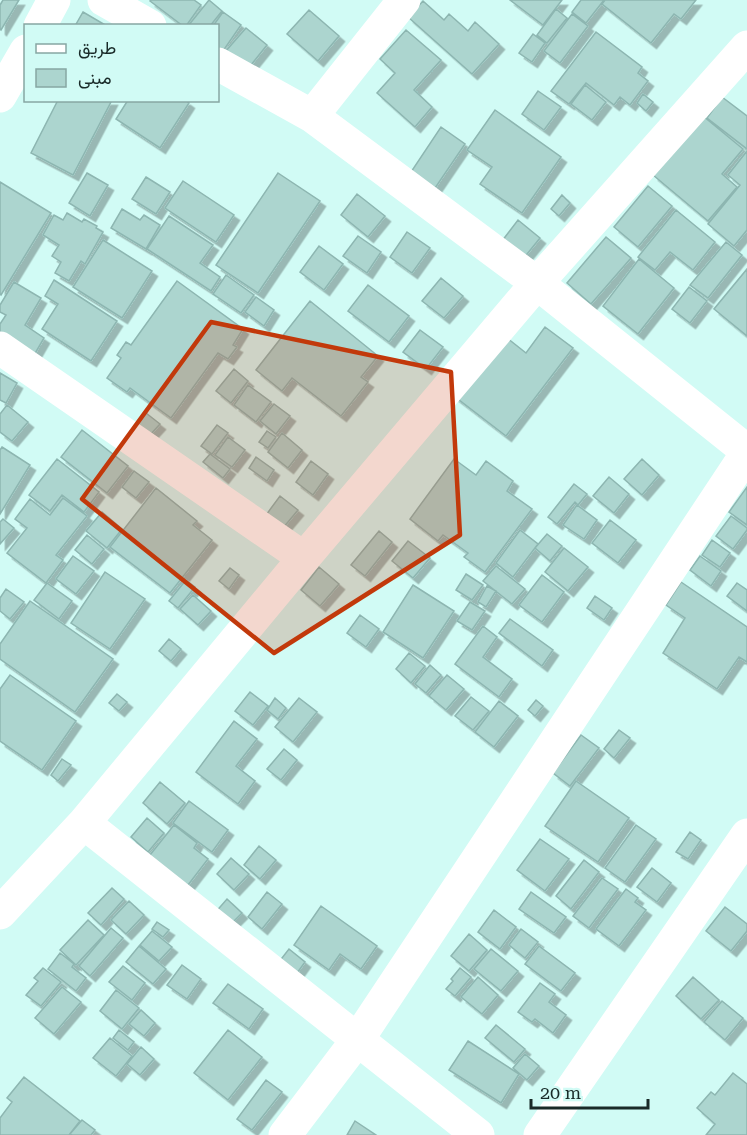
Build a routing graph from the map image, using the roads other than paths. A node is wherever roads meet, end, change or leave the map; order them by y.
1 (54, 0) edge
2 (104, 0) edge
3 (404, 0) edge
4 (41, 24) edge
5 (146, 24) edge
6 (24, 54) edge
7 (744, 58) edge
8 (219, 65) edge
9 (0, 96) edge
10 (312, 116) junction
11 (537, 283) junction
12 (0, 348) edge
13 (747, 452) edge
14 (304, 558) junction
15 (84, 823) junction
16 (747, 835) edge
17 (0, 913) edge
18 (358, 1039) junction
19 (285, 1135) edge
20 (478, 1135) edge
21 (540, 1135) edge

1 - 4 street
2 - 5 street
3 - 10 street
6 - 9 street
7 - 11 street
8 - 10 street
10 - 11 street
11 - 13 street
11 - 14 street
12 - 14 street
13 - 18 street
14 - 15 street
15 - 17 street
15 - 18 street
16 - 21 street
18 - 19 street
18 - 20 street

